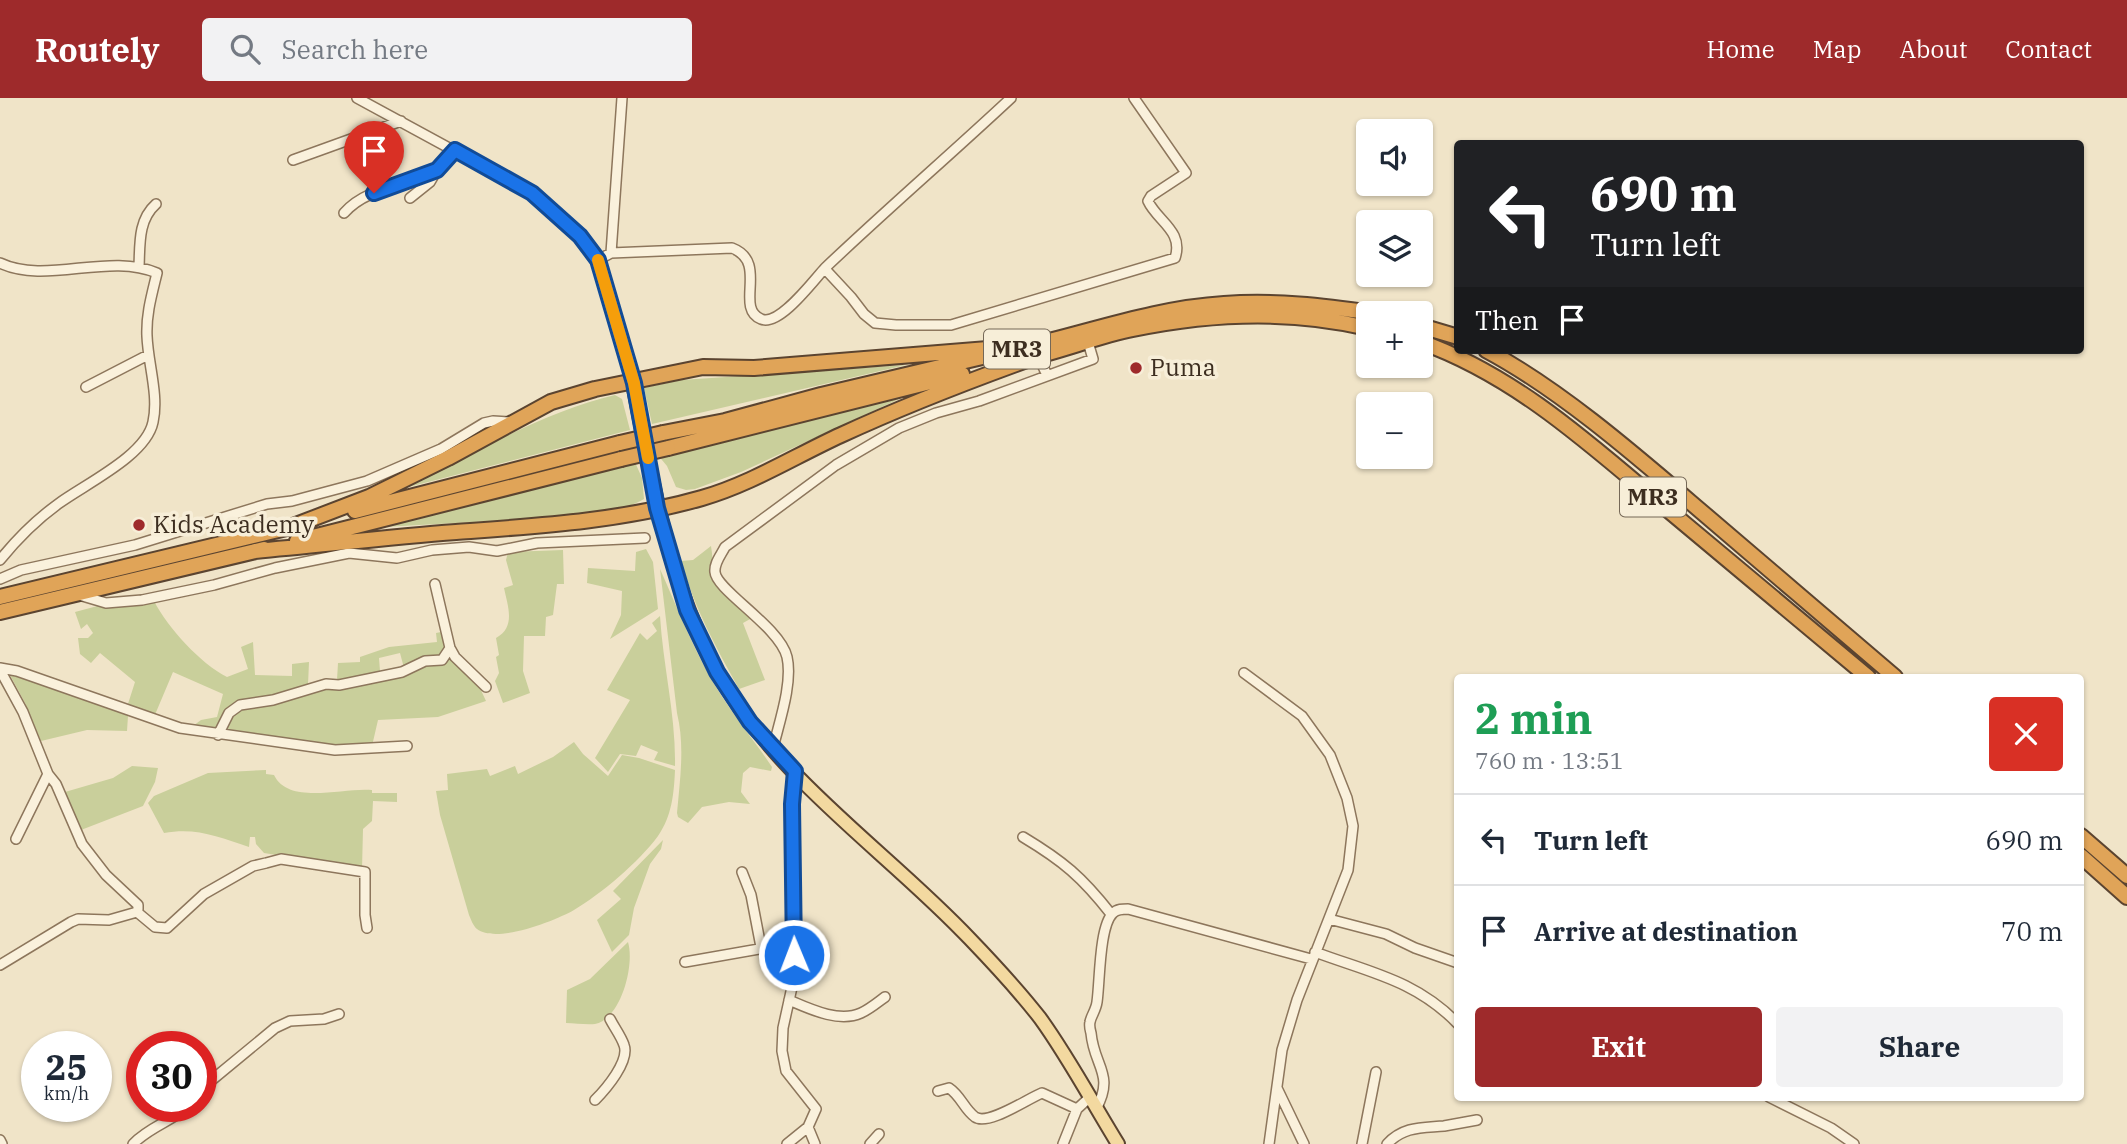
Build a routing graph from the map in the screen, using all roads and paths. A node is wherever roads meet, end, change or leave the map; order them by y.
1 (357, 98) edge
2 (622, 98) edge
3 (1012, 98) edge
4 (1133, 98) edge
5 (401, 121) junction
6 (455, 150) junction
7 (293, 160) dead end
8 (437, 170) junction
9 (410, 198) dead end
10 (156, 204) dead end
11 (344, 213) dead end
12 (611, 253) junction
13 (598, 260) junction
14 (2, 266) edge
15 (139, 267) junction
16 (825, 269) junction
17 (1356, 311) edge
18 (1356, 326) edge
19 (1433, 330) edge
20 (1454, 336) edge
21 (1088, 342) junction
22 (1433, 347) edge
23 (1037, 350) junction
24 (1494, 354) edge
25 (148, 355) junction
26 (1047, 375) junction
27 (634, 383) junction
28 (86, 387) dead end
29 (513, 423) junction
30 (657, 508) junction
31 (288, 527) junction
32 (645, 538) dead end
33 (256, 551) junction
34 (0, 560) edge
35 (0, 579) edge
36 (435, 584) dead end
37 (76, 594) junction
38 (0, 597) edge
39 (0, 612) edge
40 (450, 648) junction
41 (0, 669) edge
42 (1244, 673) dead end
43 (1864, 674) edge
44 (1891, 674) edge
45 (486, 687) dead end
46 (218, 735) junction
47 (407, 746) dead end
48 (773, 748) junction
49 (795, 771) junction
50 (48, 774) junction
51 (1023, 837) dead end
52 (16, 839) dead end
53 (2084, 839) edge
54 (2084, 859) edge
55 (742, 872) dead end
56 (2127, 876) edge
57 (2127, 897) edge
58 (137, 912) junction
59 (1111, 914) junction
60 (1329, 919) junction
61 (367, 928) dead end
62 (793, 943) junction
63 (761, 947) junction
64 (1313, 955) junction
65 (685, 962) dead end
66 (1454, 962) edge
67 (0, 965) edge
68 (885, 996) dead end
69 (789, 1000) junction
70 (339, 1014) dead end
71 (610, 1019) dead end
72 (1454, 1021) edge
73 (1376, 1072) dead end
74 (217, 1076) edge
75 (1277, 1087) junction
76 (939, 1091) dead end
77 (595, 1100) dead end
78 (1777, 1101) edge
79 (1093, 1104) junction
80 (1077, 1110) junction
81 (1477, 1119) dead end
82 (163, 1122) edge
83 (808, 1127) junction
84 (879, 1134) dead end
85 (133, 1144) edge
86 (787, 1144) edge
87 (815, 1144) edge
88 (870, 1144) edge
89 (1063, 1144) edge
90 (1118, 1144) edge
91 (1269, 1144) edge
92 (1304, 1144) edge
93 (1362, 1144) edge
94 (1388, 1144) edge
95 (1854, 1144) edge

1 - 5 street
2 - 12 street
3 - 16 street
4 - 16 street
5 - 6 street
5 - 7 street
6 - 8 street
6 - 13 street
8 - 9 street
8 - 11 street
10 - 15 street
12 - 13 street
12 - 16 street
13 - 27 street
14 - 15 street
15 - 25 street
17 - 23 highway, MR3
18 - 21 highway, MR3
19 - 20 highway
21 - 23 highway, MR3
21 - 26 street
22 - 43 highway, MR3
23 - 26 street
23 - 27 highway
23 - 30 highway
23 - 31 highway, MR3, bridge
23 - 33 highway, MR3, bridge
24 - 44 highway, MR3
25 - 28 street
25 - 34 street
26 - 48 street
27 - 29 highway
27 - 30 main road
29 - 31 highway
29 - 35 street
30 - 33 highway
30 - 48 main road
31 - 38 highway, MR3
32 - 37 street
33 - 37 highway, MR3
36 - 40 street
37 - 39 highway, MR3
40 - 45 street
40 - 46 street
41 - 46 street
41 - 50 street
42 - 60 street
46 - 47 street
48 - 49 main road
49 - 62 street
49 - 79 main road
50 - 52 street
50 - 58 street
51 - 59 street
53 - 56 highway
54 - 57 highway
55 - 63 street
58 - 61 street
58 - 67 street
59 - 64 street
59 - 79 street
60 - 64 street
60 - 66 street
62 - 63 street
62 - 69 street
63 - 65 street
64 - 72 street
64 - 75 street
68 - 69 street
69 - 83 street
70 - 74 street
71 - 77 street
73 - 93 street
75 - 91 street
75 - 92 street
76 - 80 street
78 - 95 street
79 - 80 street
79 - 90 main road
80 - 89 street
81 - 94 street
82 - 85 street
83 - 86 street
83 - 87 street
84 - 88 street

